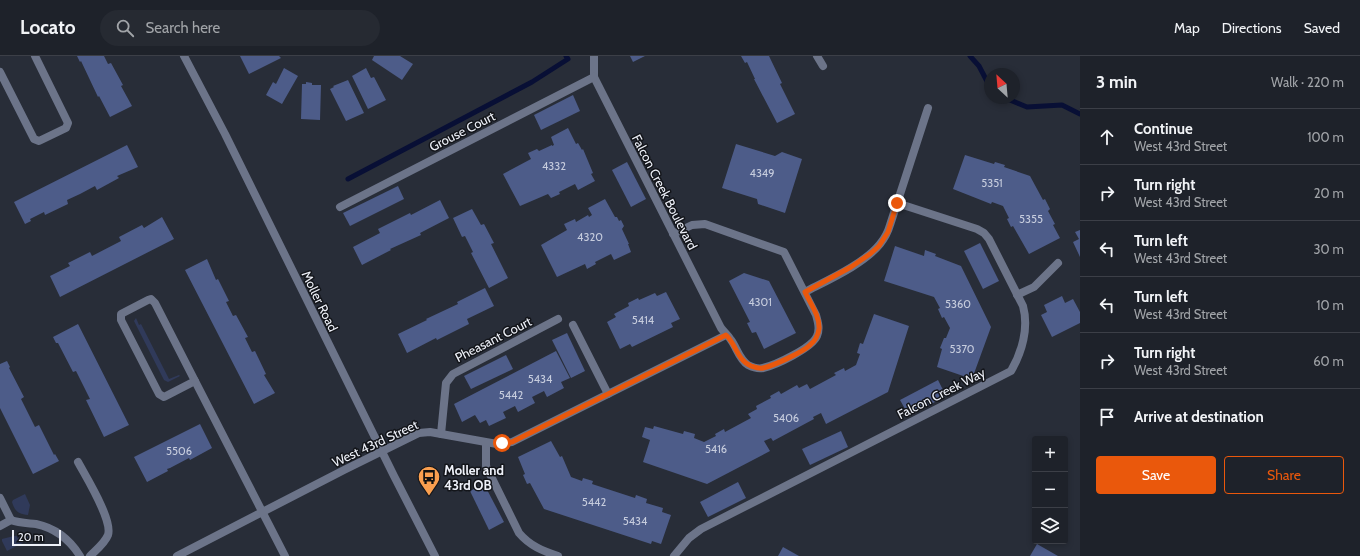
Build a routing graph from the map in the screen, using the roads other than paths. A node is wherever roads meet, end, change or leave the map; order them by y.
1 (35, 56) edge
2 (184, 56) edge
3 (594, 56) edge
4 (817, 56) edge
5 (824, 66) dead end
6 (0, 72) edge
7 (594, 78) junction
8 (928, 108) dead end
9 (897, 203) junction
10 (340, 207) dead end
11 (673, 234) junction
12 (1058, 263) dead end
13 (805, 292) junction
14 (1018, 295) junction
15 (558, 319) dead end
16 (573, 325) dead end
17 (726, 335) junction
18 (195, 381) junction
19 (608, 394) junction
20 (441, 434) junction
21 (486, 443) junction
22 (381, 451) junction
23 (78, 462) dead end
24 (0, 498) edge
25 (263, 512) junction
26 (11, 520) junction
27 (0, 526) edge
28 (80, 556) edge
29 (90, 556) edge
30 (177, 556) edge
31 (285, 556) edge
32 (435, 556) edge
33 (558, 556) edge
34 (674, 556) edge

1 - 6 street
2 - 22 street, Moller Road
3 - 7 street, Falcon Creek Boulevard
4 - 5 street
7 - 10 street, Grouse Court
7 - 11 street, Falcon Creek Boulevard
8 - 9 street
9 - 13 street
9 - 14 street, Falcon Creek Way
11 - 13 street
11 - 17 street, Falcon Creek Boulevard
12 - 14 street
13 - 17 street
14 - 34 street, Falcon Creek Way
15 - 20 street, Pheasant Court
16 - 19 street
17 - 19 street, West 43rd Street
18 - 18 street
18 - 25 street
19 - 21 street, West 43rd Street
20 - 21 street, West 43rd Street
20 - 22 street, West 43rd Street
21 - 33 street
22 - 25 street, West 43rd Street
22 - 32 street, Moller Road
23 - 29 street
24 - 26 street
25 - 30 street, West 43rd Street
25 - 31 street
26 - 27 street
26 - 28 street

